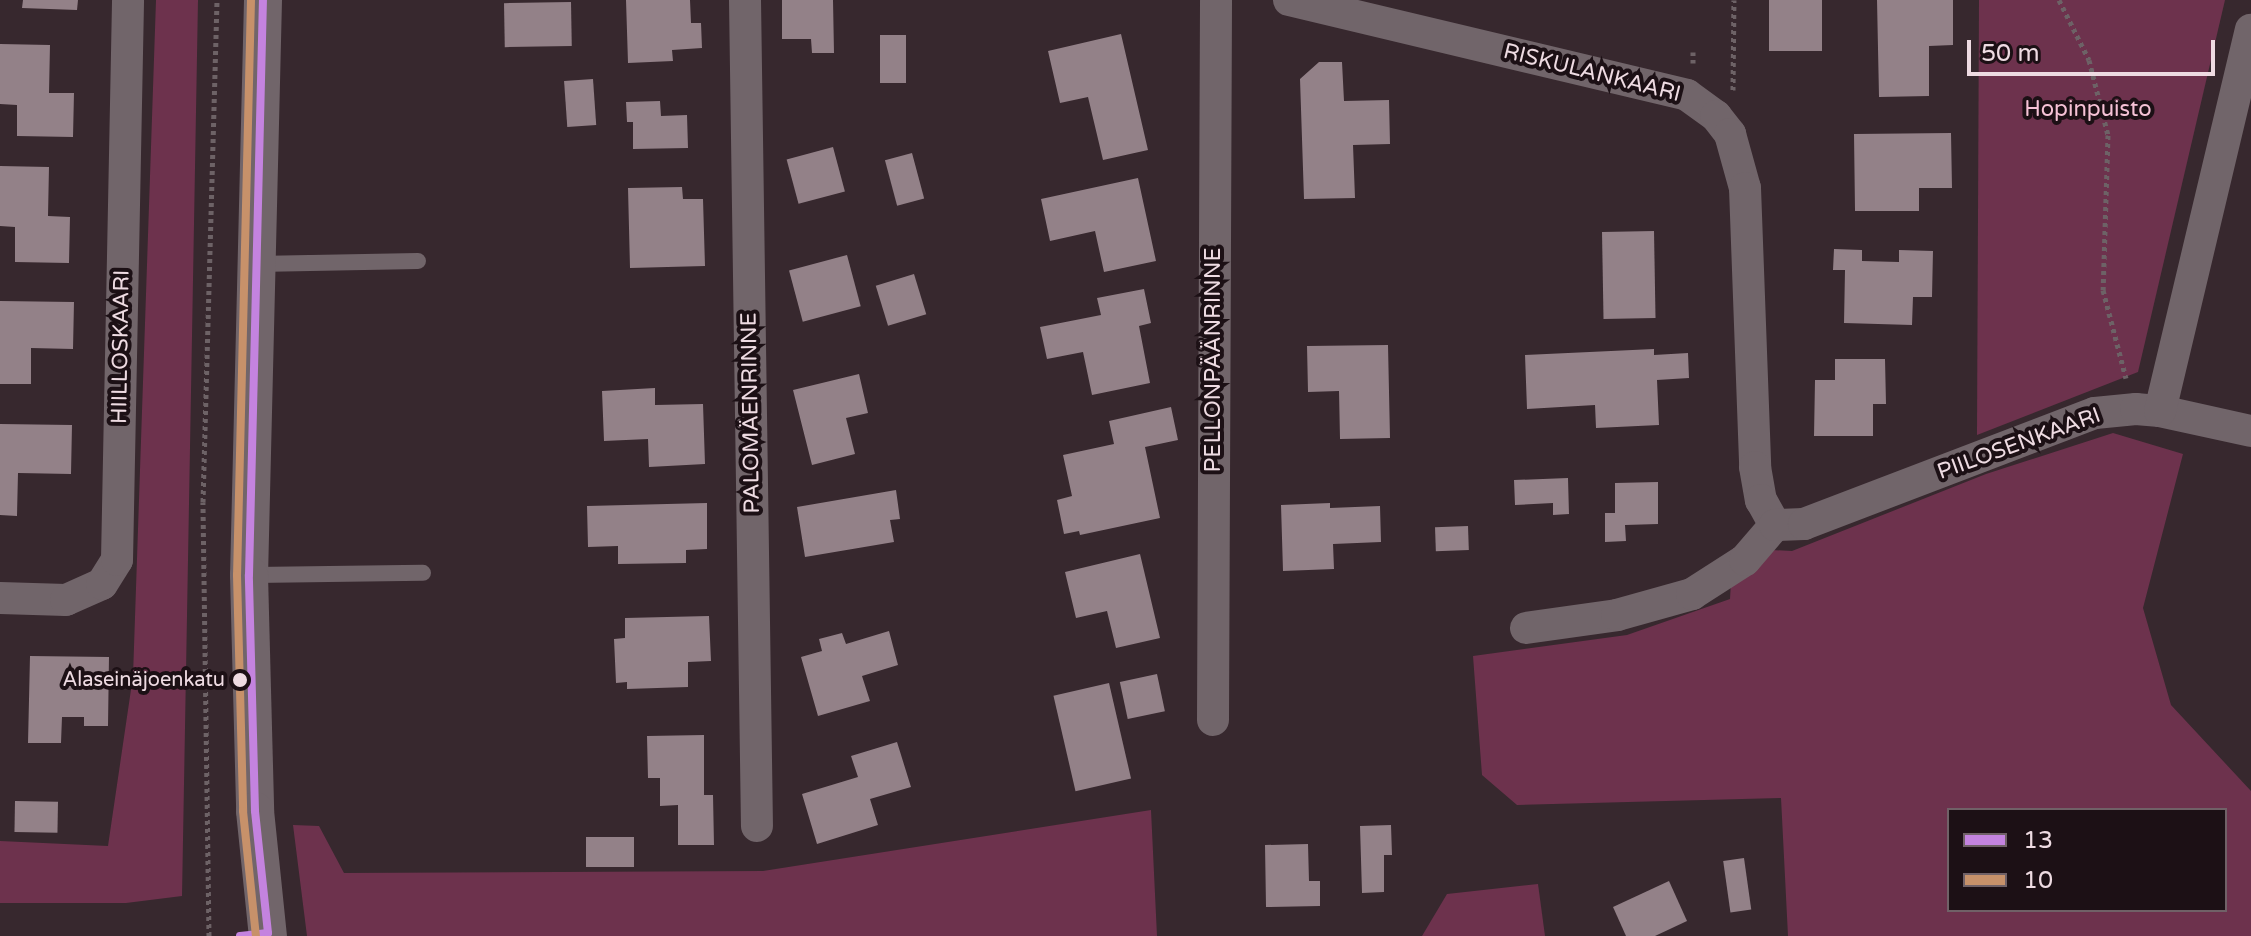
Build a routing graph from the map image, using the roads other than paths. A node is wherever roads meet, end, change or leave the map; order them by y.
1 (128, 0) edge
2 (263, 0) edge
3 (745, 0) edge
4 (1216, 0) edge
5 (1289, 0) edge
6 (2251, 30) edge
7 (418, 261) dead end
8 (257, 264) junction
9 (2148, 410) junction
10 (2251, 431) edge
11 (1775, 525) junction
12 (423, 573) dead end
13 (249, 575) junction
14 (0, 598) edge
15 (1526, 628) dead end
16 (1213, 720) dead end
17 (757, 826) dead end
18 (259, 935) edge

1 - 14 street, HIILLOSKAARI
2 - 8 street
3 - 17 street, PALOMÄENRINNE
4 - 16 street, PELLONPÄÄNRINNE
5 - 11 street, RISKULANKAARI
6 - 9 street
7 - 8 lane
8 - 13 street
9 - 10 street, PIILOSENKAARI
9 - 11 street, PIILOSENKAARI
11 - 15 street
12 - 13 lane
13 - 18 street

